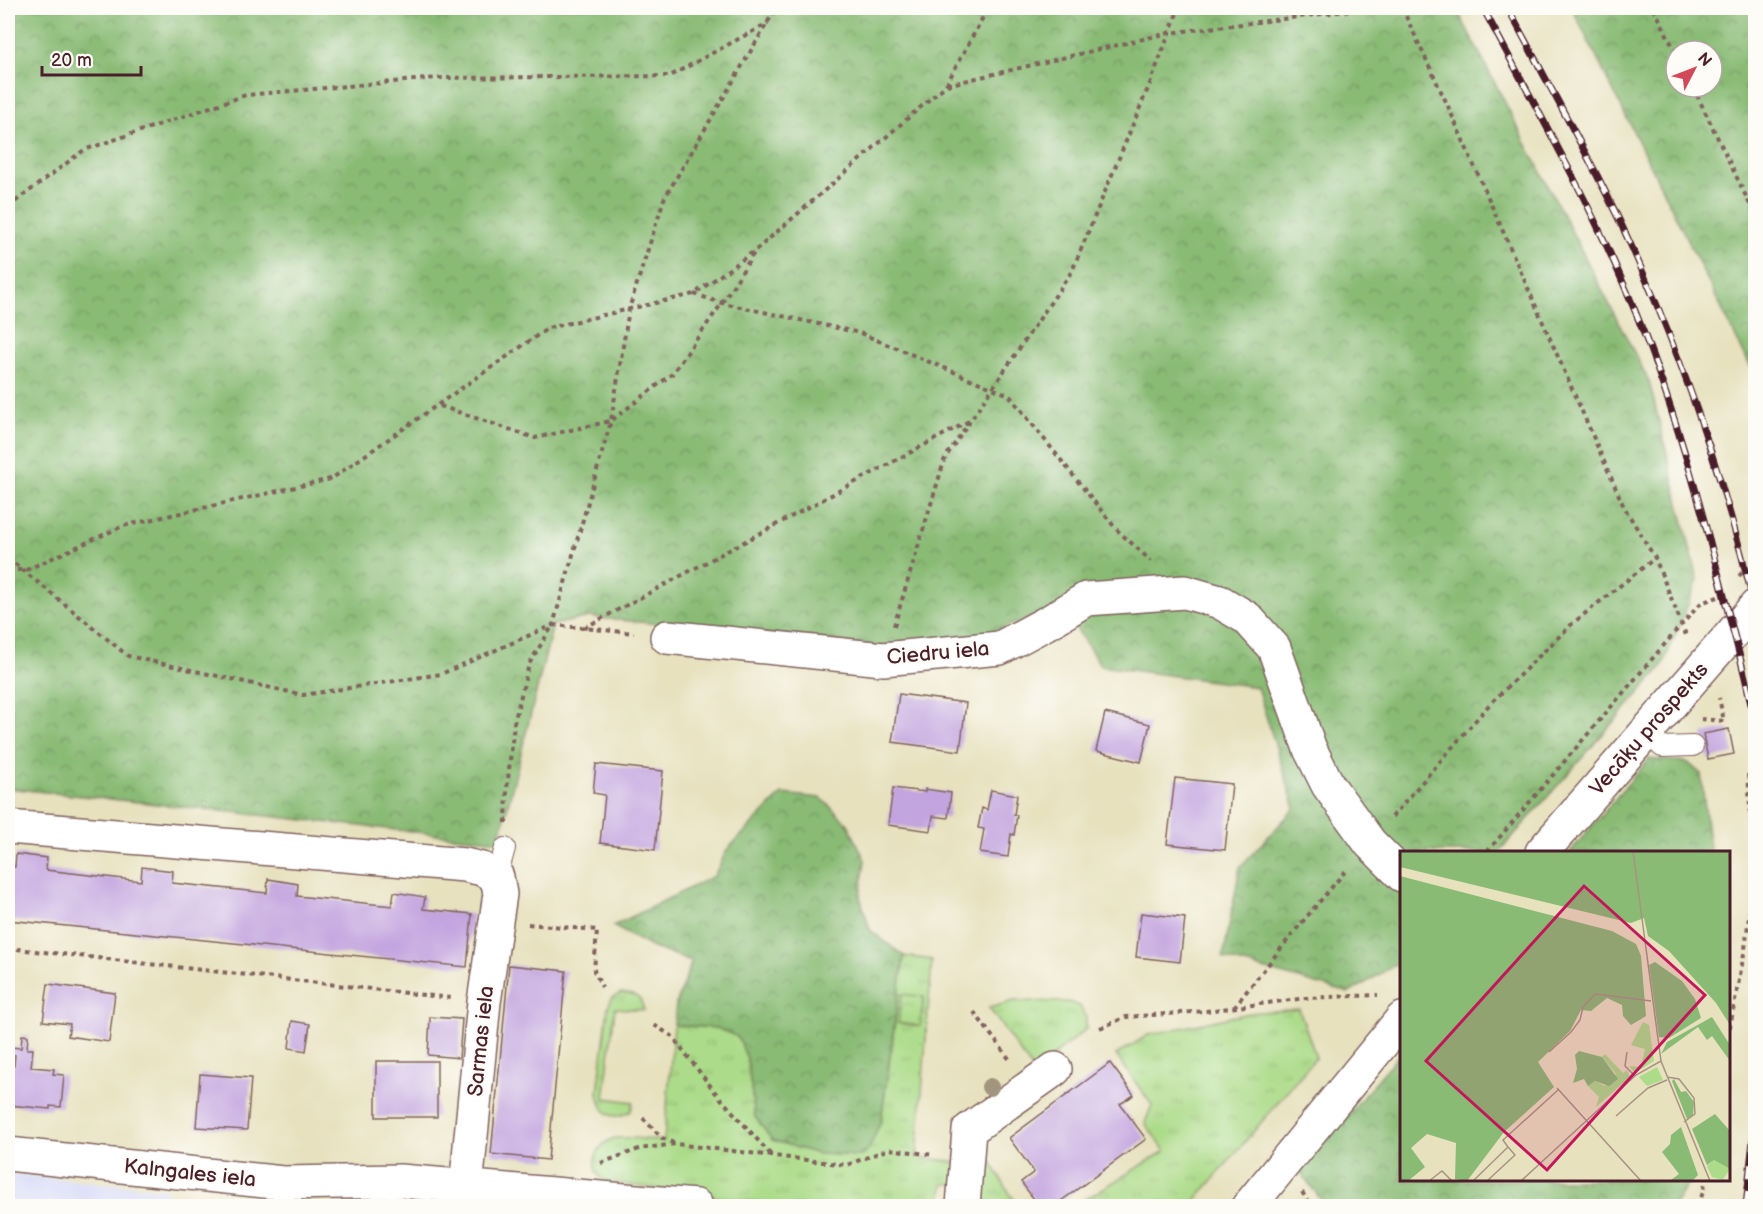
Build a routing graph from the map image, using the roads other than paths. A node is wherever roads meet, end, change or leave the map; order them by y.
1 (1755, 606) edge
2 (668, 637) road end
3 (1646, 732) junction
4 (1693, 746) dead end
5 (8, 827) edge
6 (1543, 851) edge
7 (1400, 874) edge
8 (1395, 1007) edge
9 (1042, 1077) road end
10 (8, 1154) edge
11 (466, 1197) edge
12 (696, 1206) edge
13 (963, 1206) edge
14 (1249, 1206) edge

1 - 3 street, Vecāķu prospekts
2 - 7 street, Ciedru iela
3 - 4 lane
3 - 6 street, Vecāķu prospekts
5 - 11 street, Sarmas iela
8 - 14 street
9 - 13 street
10 - 11 street, Kalngales iela
11 - 12 street, Kalngales iela

